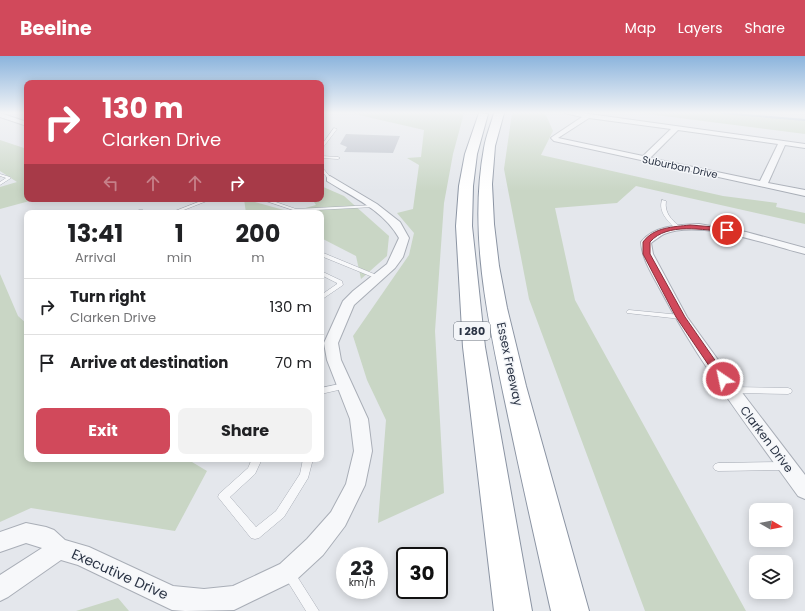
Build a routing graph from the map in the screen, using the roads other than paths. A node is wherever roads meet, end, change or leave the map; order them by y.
1 (470, 139) edge
2 (475, 139) edge
3 (491, 139) edge
4 (555, 139) edge
5 (665, 139) edge
6 (753, 139) edge
7 (782, 143) junction
8 (805, 146) edge
9 (471, 154) junction
10 (324, 156) edge
11 (338, 158) dead end
12 (644, 160) junction
13 (0, 174) edge
14 (324, 174) edge
15 (0, 184) edge
16 (763, 184) junction
17 (805, 193) edge
18 (664, 201) dead end
19 (202, 202) edge
20 (271, 202) edge
21 (374, 206) junction
22 (180, 210) edge
23 (296, 210) edge
24 (296, 210) edge
25 (678, 228) junction
26 (805, 251) edge
27 (324, 255) edge
28 (324, 274) edge
29 (376, 278) junction
30 (324, 296) edge
31 (629, 312) dead end
32 (681, 317) junction
33 (344, 386) junction
34 (324, 390) edge
35 (731, 390) junction
36 (788, 391) dead end
37 (256, 462) edge
38 (307, 462) edge
39 (788, 466) junction
40 (718, 467) dead end
41 (805, 490) edge
42 (0, 542) edge
43 (59, 549) junction
44 (288, 572) junction
45 (0, 589) edge
46 (313, 611) edge
47 (513, 611) edge
48 (570, 611) edge

1 - 9 highway
2 - 9 highway, I 280
3 - 48 highway, Essex Freeway / I 280
4 - 12 street, Suburban Drive
5 - 12 street
6 - 7 street
7 - 8 street
7 - 16 street
9 - 47 highway, I 280
10 - 11 lane
12 - 16 street, Suburban Drive
13 - 15 lane
14 - 21 street, Executive Drive
16 - 17 street, Suburban Drive
18 - 25 lane
19 - 22 lane
20 - 23 lane
21 - 24 lane
21 - 29 street, Executive Drive
25 - 26 street, Clarken Drive
25 - 32 street, Clarken Drive
27 - 29 lane
28 - 30 lane
29 - 33 street, Executive Drive
31 - 32 lane
32 - 35 street, Clarken Drive
33 - 34 lane
33 - 44 street, Executive Drive
35 - 36 lane
35 - 39 street, Clarken Drive
37 - 38 lane
39 - 40 lane
39 - 41 street, Clarken Drive
42 - 43 street, Executive Drive
43 - 44 street, Executive Drive
43 - 45 street, Executive Drive
44 - 46 lane

